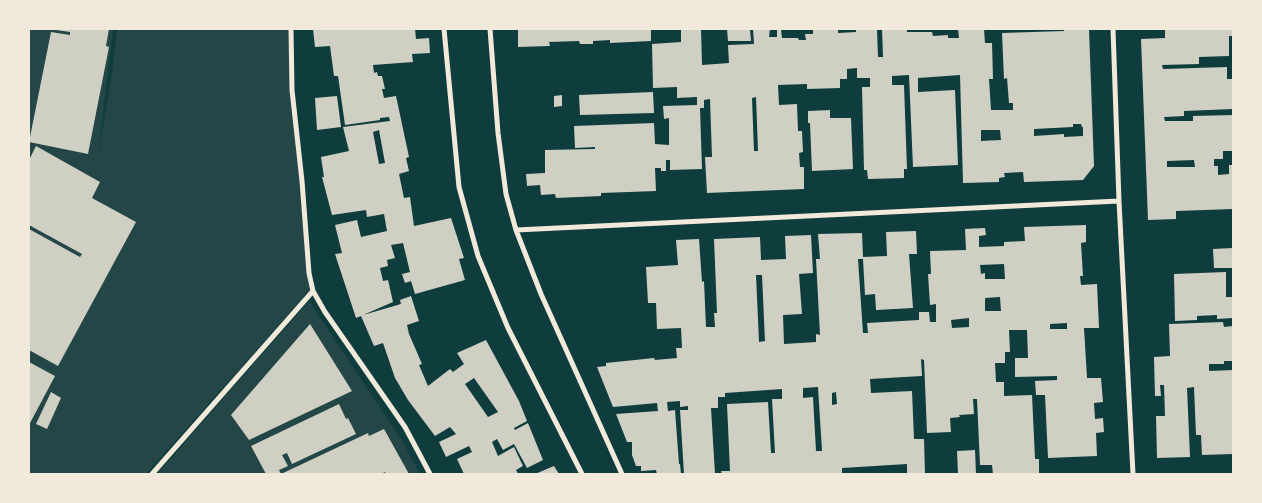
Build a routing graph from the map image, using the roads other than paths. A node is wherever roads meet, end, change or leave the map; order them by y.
1 (291, 29) edge
2 (444, 29) edge
3 (490, 29) edge
4 (1113, 29) edge
5 (1119, 201) junction
6 (516, 230) junction
7 (313, 291) junction
8 (152, 474) edge
9 (430, 474) edge
10 (582, 474) edge
11 (622, 474) edge
12 (1133, 474) edge

1 - 7 street
2 - 10 street
3 - 6 street
4 - 5 street
5 - 6 street
5 - 12 street
6 - 11 street
7 - 8 street
7 - 9 street

